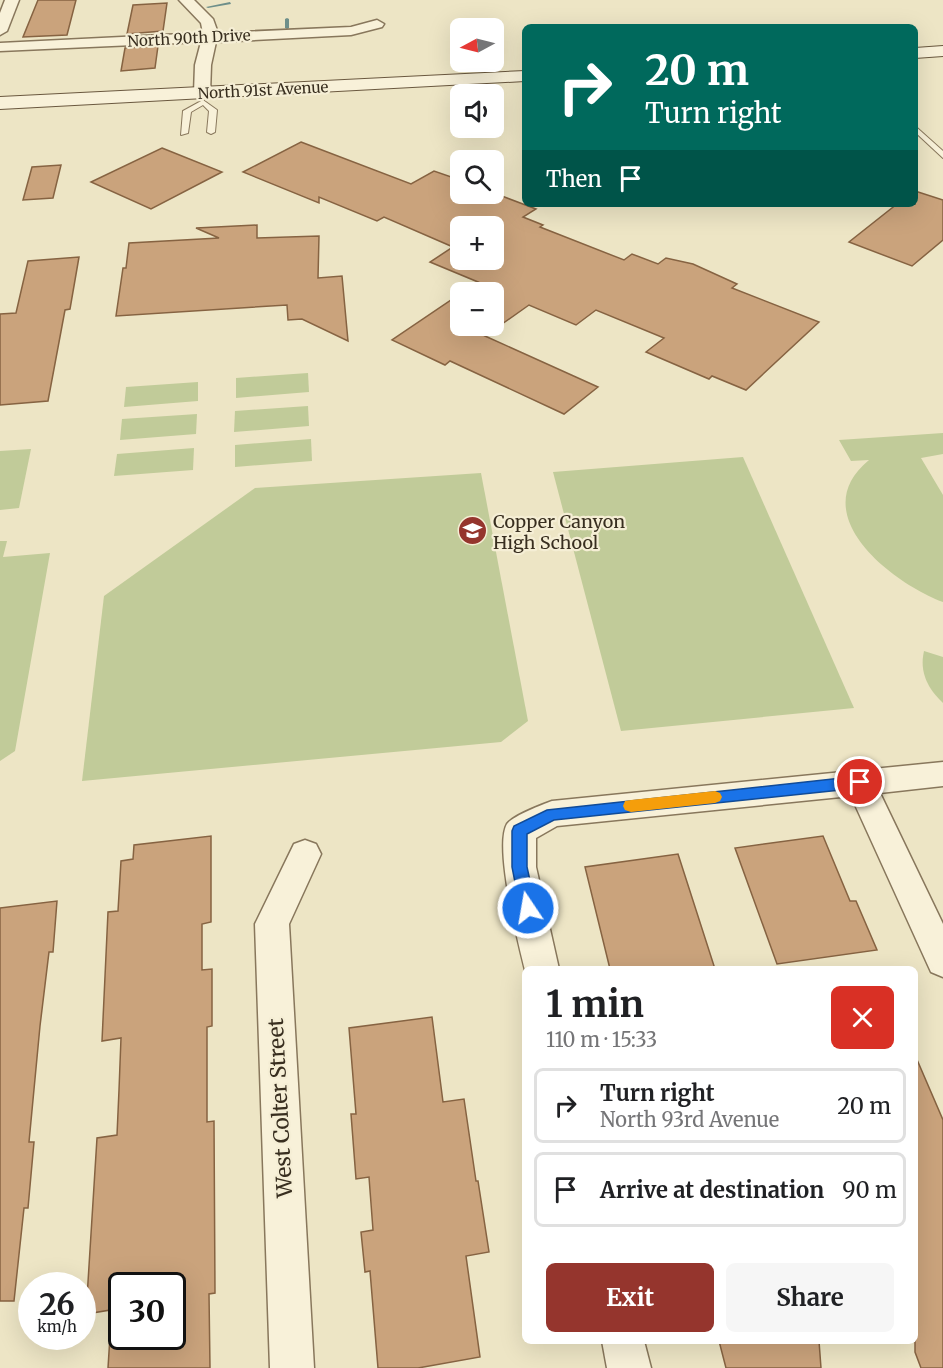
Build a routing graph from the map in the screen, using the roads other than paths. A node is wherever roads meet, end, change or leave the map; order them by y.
1 (12, 0) edge
2 (186, 0) edge
3 (377, 24) dead end
4 (0, 31) edge
5 (210, 38) junction
6 (0, 47) edge
7 (943, 51) edge
8 (918, 53) edge
9 (522, 76) edge
10 (202, 98) junction
11 (0, 104) edge
12 (918, 131) edge
13 (211, 132) dead end
14 (184, 133) dead end
15 (943, 156) edge
16 (943, 774) edge
17 (860, 782) junction
18 (305, 854) dead end
19 (943, 961) edge
20 (541, 966) edge
21 (624, 1344) edge
22 (292, 1368) edge
23 (629, 1368) edge

1 - 4 street
2 - 5 street
3 - 5 street, North 90th Drive
5 - 6 street, North 90th Drive
5 - 10 street
7 - 8 main road
9 - 10 main road, North 91st Avenue
10 - 11 main road, North 91st Avenue
10 - 13 lane
10 - 14 lane
12 - 15 lane
16 - 17 street
17 - 19 street
17 - 20 street
18 - 22 street, West Colter Street
21 - 23 street

